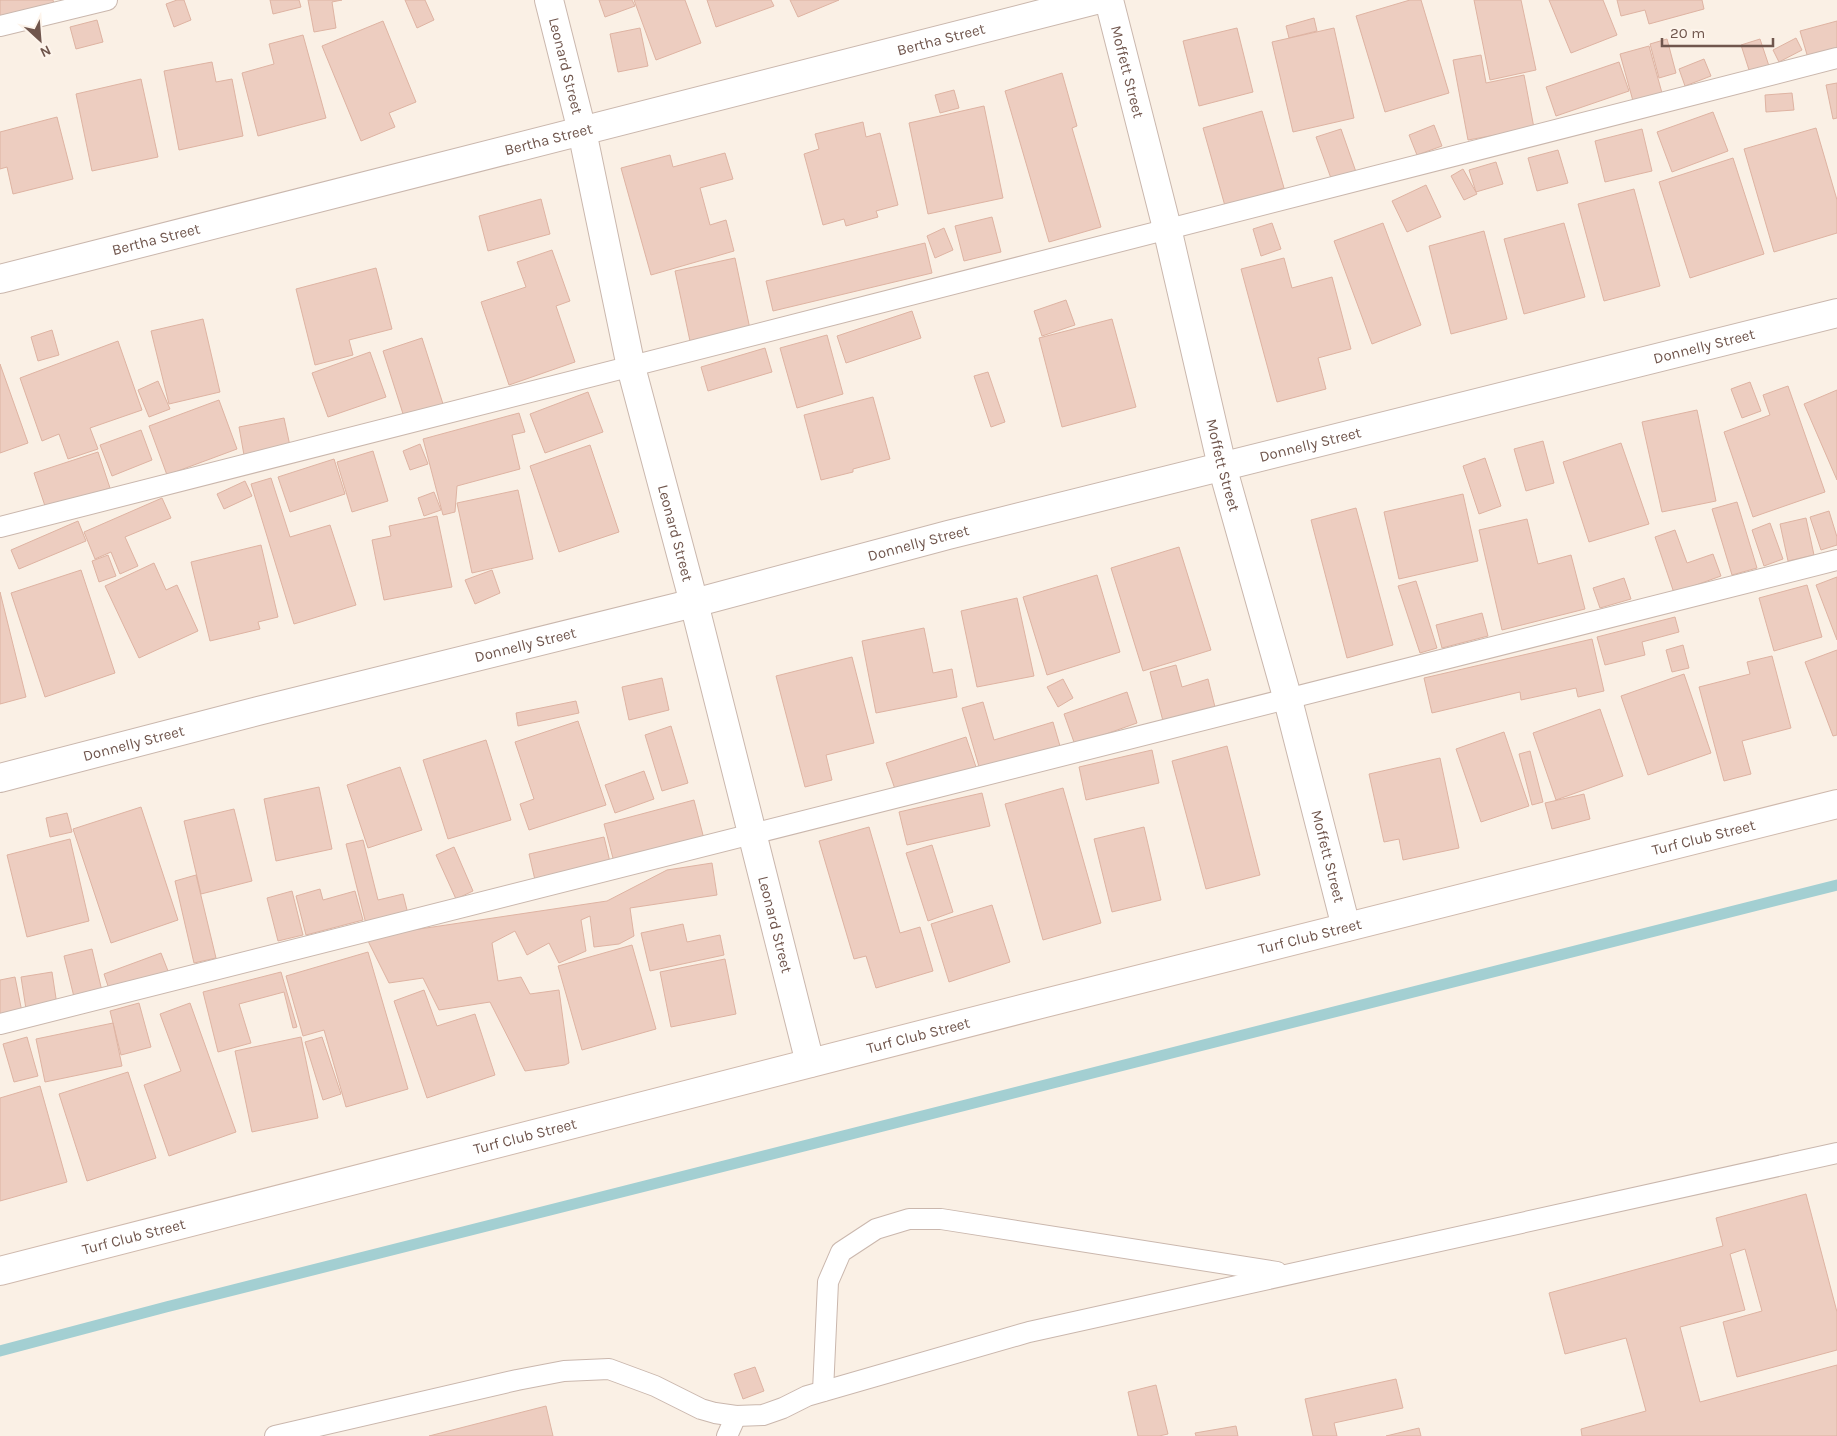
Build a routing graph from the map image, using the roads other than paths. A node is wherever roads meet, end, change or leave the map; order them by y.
1 (107, 0) edge
2 (549, 0) edge
3 (1096, 0) edge
4 (1109, 0) edge
5 (0, 26) edge
6 (1837, 58) edge
7 (582, 131) junction
8 (1167, 228) junction
9 (0, 279) edge
10 (1837, 313) edge
11 (631, 367) junction
12 (1222, 466) junction
13 (0, 527) edge
14 (1837, 560) edge
15 (694, 603) junction
16 (1288, 700) junction
17 (0, 778) edge
18 (1837, 804) edge
19 (751, 834) junction
20 (1346, 927) junction
21 (0, 1024) edge
22 (810, 1063) junction
23 (1837, 1152) edge
24 (0, 1271) edge
25 (1289, 1274) junction
26 (823, 1391) junction
27 (736, 1416) junction
28 (275, 1436) edge
29 (727, 1436) edge

1 - 5 lane
2 - 7 street, Leonard Street
3 - 7 street, Bertha Street
4 - 8 street, Moffett Street
6 - 8 lane
7 - 9 street, Bertha Street
7 - 11 street, Leonard Street
8 - 11 lane
8 - 12 street, Moffett Street
10 - 12 street, Donnelly Street
11 - 13 lane
11 - 15 street, Leonard Street
12 - 15 street, Donnelly Street
12 - 16 street, Moffett Street
14 - 16 lane
15 - 17 street, Donnelly Street
15 - 19 street, Leonard Street
16 - 19 lane
16 - 20 street, Moffett Street
18 - 20 street, Turf Club Street
19 - 21 lane
19 - 22 street, Leonard Street
20 - 22 street, Turf Club Street
22 - 24 street, Turf Club Street
23 - 25 lane
25 - 26 lane
25 - 26 lane
26 - 27 lane
27 - 28 lane
27 - 29 lane

